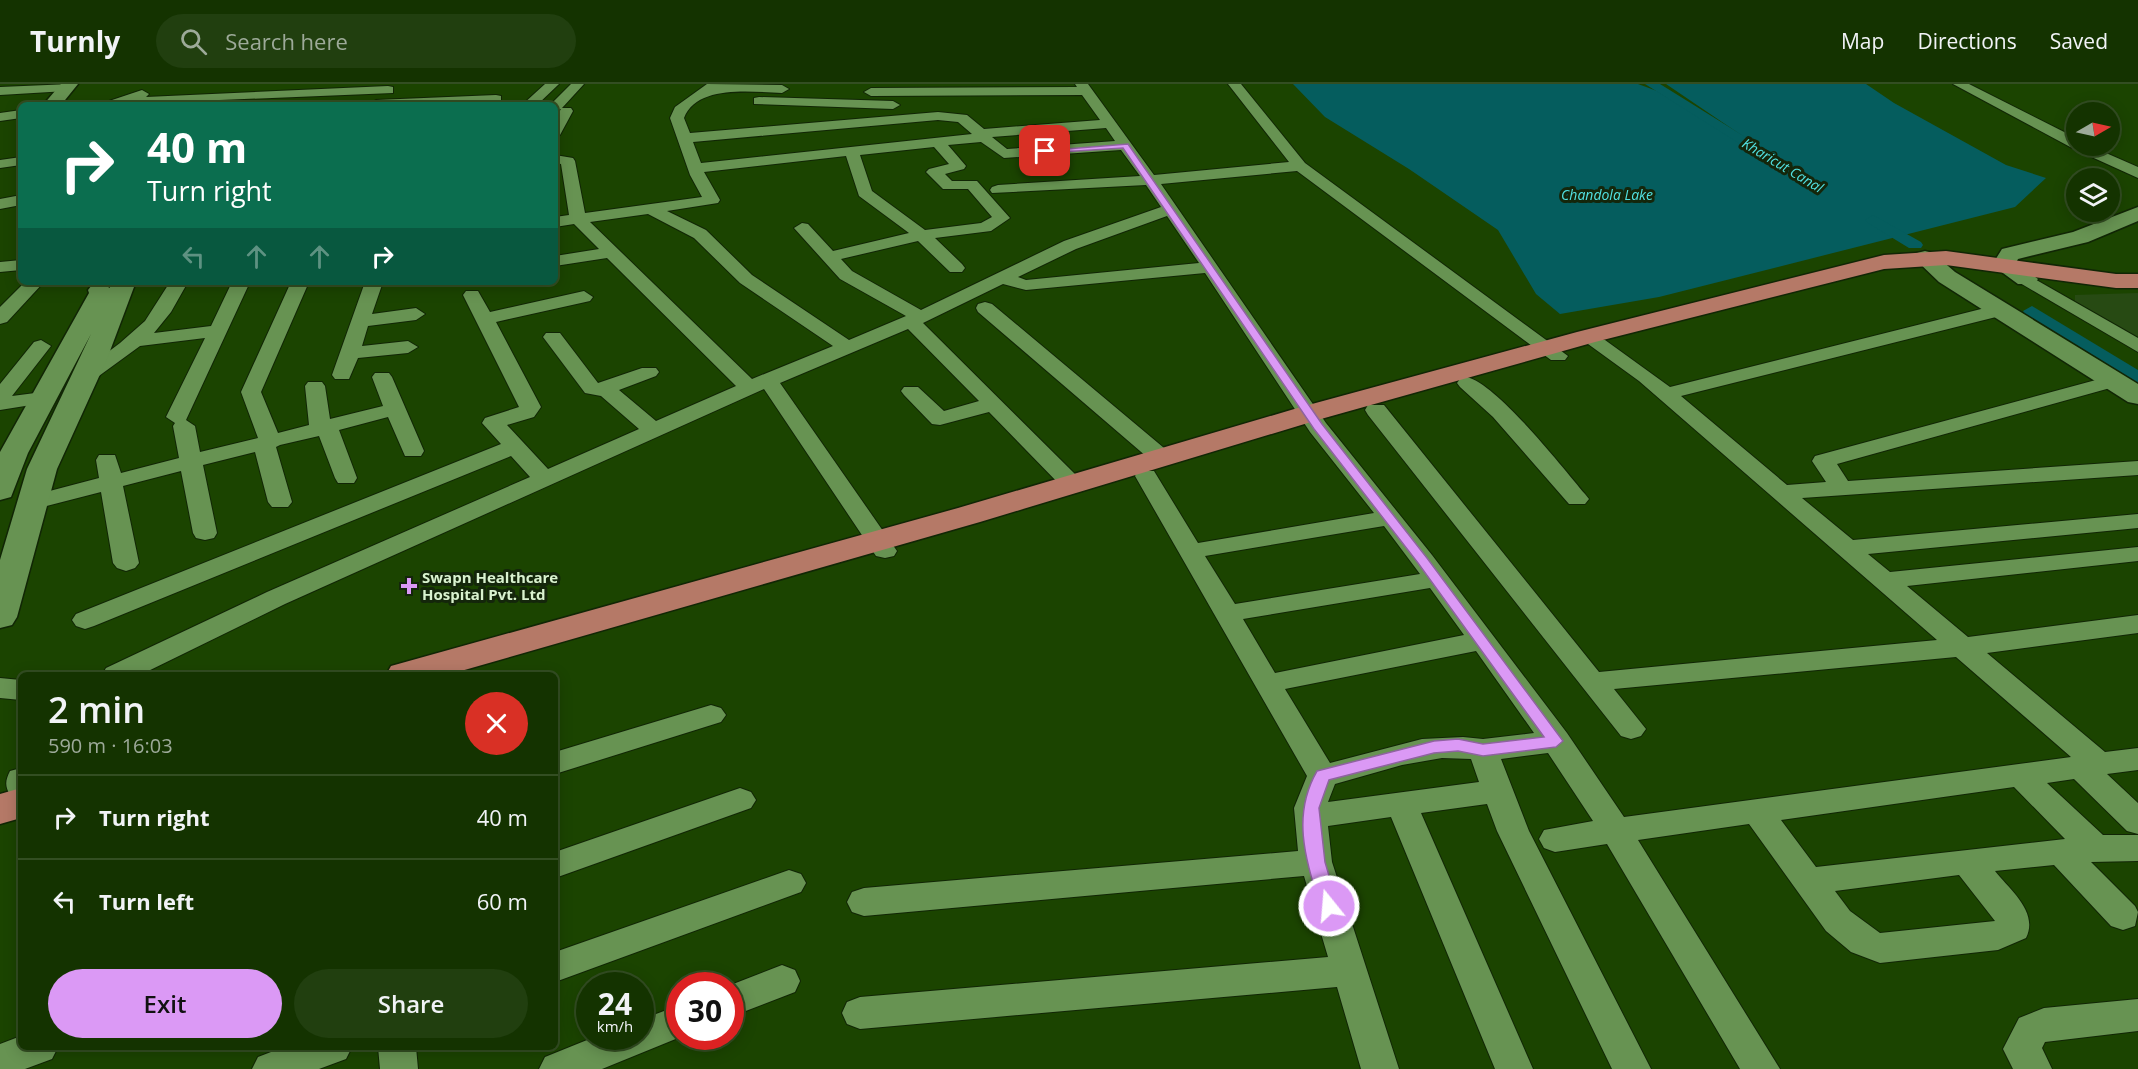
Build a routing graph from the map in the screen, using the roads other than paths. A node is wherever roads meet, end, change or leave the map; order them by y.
1 (129, 84) edge
2 (327, 84) edge
3 (553, 84) edge
4 (578, 84) edge
5 (1234, 84) edge
6 (1959, 84) edge
7 (73, 85) edge
8 (712, 86) edge
9 (1084, 88) edge
10 (846, 90) dead end
11 (0, 91) edge
12 (871, 92) dead end
13 (387, 94) edge
14 (498, 94) dead end
15 (121, 99) junction
16 (940, 99) edge
17 (759, 101) dead end
18 (55, 102) edge
19 (66, 102) edge
20 (112, 102) edge
21 (333, 102) edge
22 (532, 102) edge
23 (561, 107) edge
24 (18, 114) edge
25 (0, 117) edge
26 (1110, 124) junction
27 (984, 137) junction
28 (684, 138) junction
29 (2066, 139) edge
30 (938, 143) junction
31 (1125, 145) junction
32 (852, 153) junction
33 (2102, 156) edge
34 (558, 159) edge
35 (18, 161) edge
36 (1137, 161) junction
37 (1114, 163) dead end
38 (0, 164) edge
39 (1045, 166) dead end
40 (1300, 166) junction
41 (696, 168) junction
42 (999, 169) dead end
43 (2138, 173) edge
44 (1150, 180) junction
45 (998, 190) dead end
46 (18, 201) edge
47 (0, 204) edge
48 (651, 209) junction
49 (1171, 209) junction
50 (2138, 213) edge
51 (578, 219) junction
52 (558, 222) edge
53 (802, 228) dead end
54 (922, 235) junction
55 (611, 252) junction
56 (829, 257) junction
57 (1924, 258) junction
58 (558, 261) edge
59 (18, 265) edge
60 (0, 267) edge
61 (1210, 267) junction
62 (956, 268) dead end
63 (2014, 272) junction
64 (1947, 277) junction
65 (1001, 278) junction
66 (2138, 281) edge
67 (32, 285) edge
68 (100, 285) edge
69 (120, 285) edge
70 (177, 285) edge
71 (240, 285) edge
72 (299, 285) edge
73 (373, 285) edge
74 (2138, 286) edge
75 (472, 294) dead end
76 (584, 297) dead end
77 (985, 308) dead end
78 (2001, 310) junction
79 (416, 314) dead end
80 (0, 318) edge
81 (485, 319) junction
82 (916, 319) junction
83 (361, 321) junction
84 (218, 331) junction
85 (553, 337) dead end
86 (137, 341) junction
87 (1598, 344) junction
88 (41, 346) dead end
89 (2138, 346) edge
90 (408, 347) dead end
91 (847, 347) junction
92 (1552, 352) junction
93 (350, 353) junction
94 (649, 372) dead end
95 (342, 375) dead end
96 (85, 377) junction
97 (382, 377) dead end
98 (2114, 381) junction
99 (1467, 383) junction
100 (758, 384) junction
101 (315, 386) dead end
102 (604, 388) junction
103 (911, 392) dead end
104 (1666, 394) junction
105 (2138, 396) edge
106 (43, 398) junction
107 (0, 399) edge
108 (0, 404) edge
109 (993, 404) junction
110 (395, 409) junction
111 (1376, 410) junction
112 (1314, 420) junction
113 (324, 429) junction
114 (653, 430) junction
115 (268, 443) junction
116 (516, 446) junction
117 (413, 451) dead end
118 (7, 454) edge
119 (190, 462) junction
120 (1154, 467) junction
121 (2138, 468) edge
122 (109, 471) junction
123 (346, 478) dead end
124 (544, 478) junction
125 (1072, 484) junction
126 (1842, 488) junction
127 (0, 489) edge
128 (1782, 492) junction
129 (1577, 499) dead end
130 (280, 502) dead end
131 (31, 503) junction
132 (1390, 518) junction
133 (2138, 521) edge
134 (205, 533) dead end
135 (881, 546) junction
136 (1848, 548) junction
137 (1202, 549) dead end
138 (2138, 554) edge
139 (126, 563) dead end
140 (1436, 579) junction
141 (1884, 580) junction
142 (1241, 611) dead end
143 (0, 617) edge
144 (85, 620) dead end
145 (2138, 624) edge
146 (1482, 641) junction
147 (1964, 647) junction
148 (122, 672) edge
149 (415, 672) edge
150 (465, 672) edge
151 (1283, 680) dead end
152 (1592, 682) junction
153 (0, 688) edge
154 (18, 690) edge
155 (711, 715) dead end
156 (1631, 729) dead end
157 (1556, 741) junction
158 (1483, 750) junction
159 (2138, 759) edge
160 (558, 762) edge
161 (2090, 765) junction
162 (2020, 775) junction
163 (1322, 776) junction
164 (18, 788) edge
165 (1498, 791) junction
166 (0, 793) edge
167 (740, 800) dead end
168 (18, 804) edge
169 (1401, 804) junction
170 (0, 809) edge
171 (1757, 812) junction
172 (1311, 816) junction
173 (2138, 822) edge
174 (1616, 831) junction
175 (1555, 839) dead end
176 (2138, 848) edge
177 (2096, 849) junction
178 (2061, 852) junction
179 (1967, 861) junction
180 (1316, 862) junction
181 (558, 864) edge
182 (1808, 881) junction
183 (789, 883) dead end
184 (864, 902) dead end
185 (2123, 916) dead end
186 (558, 966) edge
187 (1349, 971) junction
188 (782, 981) dead end
189 (744, 996) edge
190 (860, 1013) dead end
191 (2138, 1015) edge
192 (666, 1027) edge
193 (31, 1050) edge
194 (325, 1050) edge
195 (397, 1050) edge
196 (0, 1061) edge
197 (271, 1069) edge
198 (399, 1069) edge
199 (558, 1069) edge
200 (1380, 1069) edge
201 (1514, 1069) edge
202 (1632, 1069) edge
203 (1761, 1069) edge
204 (2033, 1069) edge

1 - 15 street
2 - 15 street
3 - 22 street
4 - 23 street
5 - 40 street
6 - 29 street
7 - 11 street
7 - 18 street
7 - 19 street
8 - 10 street
8 - 28 street
9 - 16 street
9 - 26 street
12 - 16 street
13 - 14 street
13 - 15 street
13 - 21 street
15 - 20 street
16 - 17 street
16 - 27 street
16 - 28 street
24 - 25 street
26 - 27 street
26 - 31 street
27 - 30 street
27 - 31 street
28 - 41 street
30 - 32 street
30 - 54 street
31 - 36 street
32 - 41 street
32 - 54 street
33 - 43 street
34 - 51 street
35 - 38 street
36 - 37 street
36 - 44 street
39 - 42 street
40 - 44 street
40 - 92 street
41 - 48 street
44 - 45 street
44 - 49 street
46 - 47 street
48 - 51 street
48 - 91 street
49 - 61 street
49 - 65 street
50 - 63 street
51 - 52 street
51 - 55 street
53 - 56 street
54 - 56 street
54 - 62 street
55 - 58 street
55 - 100 street
56 - 82 street
57 - 63 main road
57 - 64 street
57 - 92 main road
59 - 60 street
61 - 65 street
61 - 112 street
63 - 64 main road
63 - 66 main road
63 - 74 main road
63 - 89 street
64 - 78 street
64 - 87 main road
65 - 82 street
67 - 80 street
68 - 106 street
69 - 96 street
70 - 86 street
71 - 84 street
72 - 115 street
73 - 83 street
75 - 81 street
76 - 81 street
77 - 120 street
78 - 98 street
78 - 104 street
79 - 83 street
81 - 116 street
82 - 91 street
82 - 109 street
83 - 93 street
84 - 86 street
84 - 119 street
85 - 102 street
86 - 96 street
87 - 92 main road
87 - 104 street
88 - 107 street
90 - 93 street
91 - 100 street
92 - 99 main road
92 - 112 main road
93 - 95 street
94 - 102 street
96 - 131 street
97 - 110 street
98 - 105 street
98 - 126 street
99 - 111 main road
99 - 129 street
100 - 114 street
100 - 135 street
101 - 113 street
102 - 114 street
103 - 109 street
104 - 128 street
106 - 108 street
106 - 118 street
109 - 125 street
110 - 113 street
110 - 117 street
111 - 112 main road
111 - 152 street
112 - 120 main road
112 - 132 street
113 - 115 street
113 - 123 street
114 - 124 street
115 - 119 street
115 - 130 street
116 - 124 street
116 - 144 street
118 - 127 street
119 - 122 street
119 - 134 street
120 - 125 main road
120 - 135 main road
120 - 163 street
121 - 126 street
122 - 131 street
122 - 139 street
124 - 148 street
125 - 135 main road
126 - 128 street
128 - 136 street
131 - 143 street
132 - 137 street
132 - 140 street
133 - 136 street
135 - 149 main road
135 - 150 main road
136 - 141 street
138 - 141 street
140 - 142 street
140 - 146 street
141 - 147 street
145 - 147 street
146 - 151 street
146 - 157 street
147 - 152 street
147 - 161 street
152 - 156 street
153 - 154 street
155 - 160 street
157 - 158 street
157 - 174 street
158 - 163 street
158 - 165 street
159 - 161 street
161 - 162 street
161 - 173 street
162 - 171 street
162 - 177 street
163 - 172 street
164 - 166 main road
165 - 169 street
165 - 202 street
167 - 181 street
168 - 170 main road
169 - 172 street
169 - 201 street
171 - 174 street
171 - 182 street
172 - 180 street
174 - 175 street
174 - 203 street
176 - 177 street
177 - 178 street
178 - 179 street
178 - 185 street
179 - 182 street
179 - 182 street
180 - 184 street
180 - 187 street
183 - 186 street
187 - 190 street
187 - 200 street
188 - 189 street
191 - 204 street
192 - 199 street
193 - 196 street
194 - 197 street
195 - 198 street

